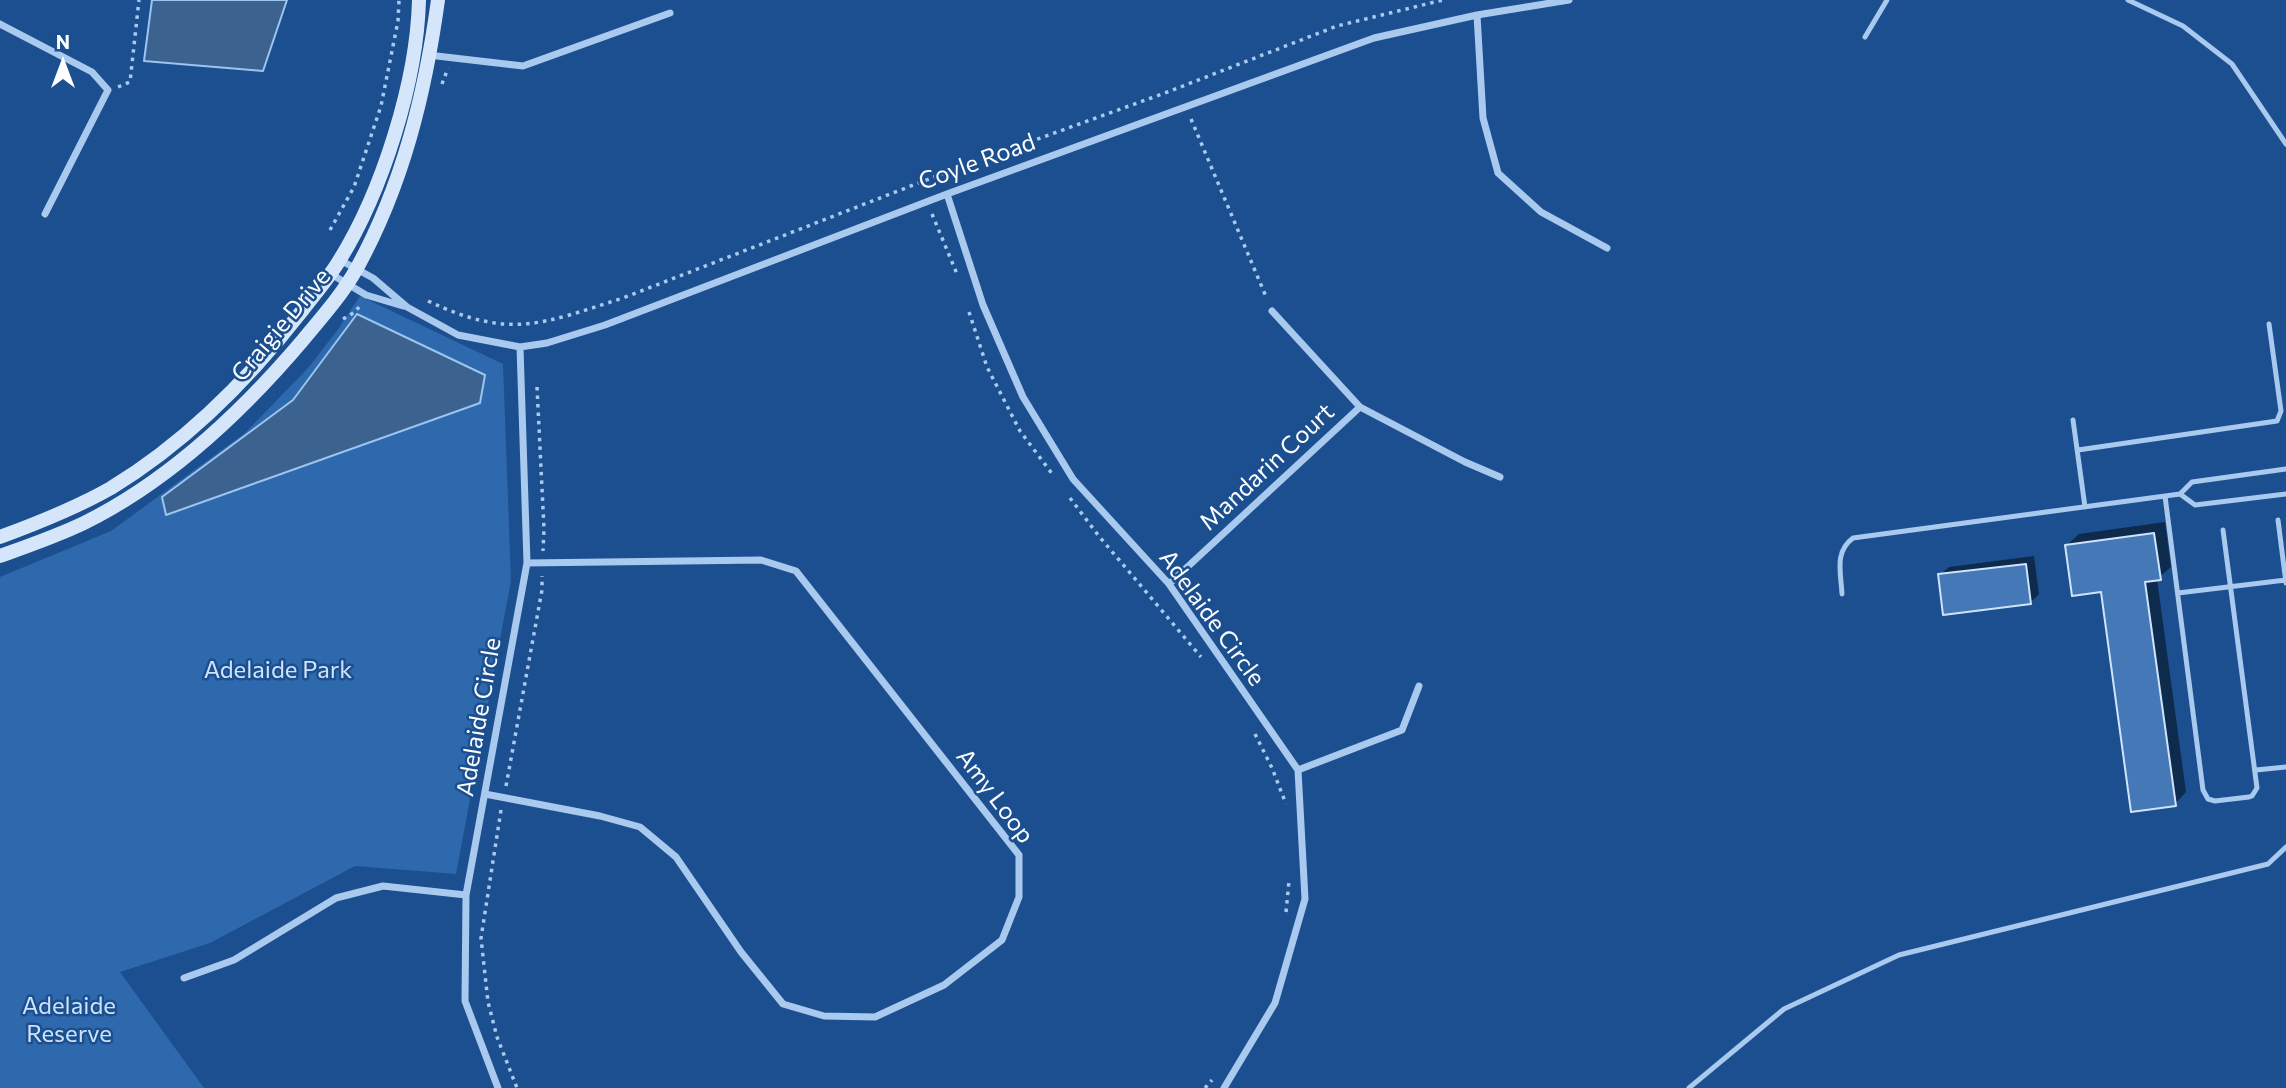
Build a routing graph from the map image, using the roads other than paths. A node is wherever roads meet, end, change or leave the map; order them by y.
1 (419, 0) edge
2 (438, 0) edge
3 (1569, 0) edge
4 (1887, 0) edge
5 (2128, 0) edge
6 (670, 13) dead end
7 (1477, 15) junction
8 (0, 24) edge
9 (1865, 37) dead end
10 (414, 54) junction
11 (430, 56) junction
12 (2286, 144) edge
13 (947, 194) junction
14 (46, 214) dead end
15 (1607, 248) dead end
16 (340, 260) junction
17 (356, 269) junction
18 (331, 274) junction
19 (347, 284) junction
20 (408, 307) junction
21 (1272, 311) road end
22 (2269, 324) dead end
23 (520, 347) junction
24 (1360, 407) junction
25 (2073, 420) dead end
26 (2078, 450) junction
27 (2286, 469) edge
28 (1500, 477) dead end
29 (2180, 494) junction
30 (2286, 494) edge
31 (2165, 496) junction
32 (2085, 507) junction
33 (2278, 520) dead end
34 (2223, 530) dead end
35 (0, 537) edge
36 (0, 556) edge
37 (527, 563) junction
38 (2286, 581) edge
39 (1169, 584) junction
40 (2231, 587) junction
41 (2178, 593) junction
42 (1842, 594) dead end
43 (1419, 686) dead end
44 (2286, 767) edge
45 (1298, 771) junction
46 (2256, 771) junction
47 (485, 794) junction
48 (2286, 847) edge
49 (466, 895) junction
50 (184, 978) dead end
51 (496, 1088) edge
52 (1224, 1088) edge
53 (1689, 1088) edge

1 - 10 main road, Craigie Drive
2 - 11 main road, Craigie Drive
3 - 7 street, Coyle Road
4 - 9 lane
5 - 12 lane
6 - 11 street
7 - 13 street, Coyle Road
7 - 15 street
8 - 14 street
10 - 11 street
10 - 16 main road, Craigie Drive
11 - 17 main road, Craigie Drive
13 - 23 street, Coyle Road
13 - 39 street, Adelaide Circle
16 - 17 street, Coyle Road
16 - 18 main road, Craigie Drive
17 - 19 main road, Craigie Drive
17 - 20 street, Coyle Road
18 - 19 street, Coyle Road
18 - 35 main road, Craigie Drive
19 - 20 street, Coyle Road
19 - 36 main road, Craigie Drive
20 - 23 street, Coyle Road
21 - 24 street, Mandarin Court
22 - 26 lane
23 - 37 street, Adelaide Circle
24 - 28 street, Mandarin Court
24 - 39 street, Mandarin Court
25 - 26 lane
26 - 32 lane
27 - 29 lane
29 - 30 lane
29 - 31 lane
31 - 32 lane
31 - 41 lane
32 - 42 lane
33 - 38 lane
34 - 40 lane
37 - 47 street, Adelaide Circle
37 - 47 street, Amy Loop
38 - 40 lane
39 - 45 street, Adelaide Circle
40 - 41 lane
40 - 46 lane
41 - 46 lane
43 - 45 street
44 - 46 lane
45 - 52 street
47 - 49 street, Adelaide Circle
48 - 53 lane
49 - 50 street
49 - 51 street, Adelaide Circle

